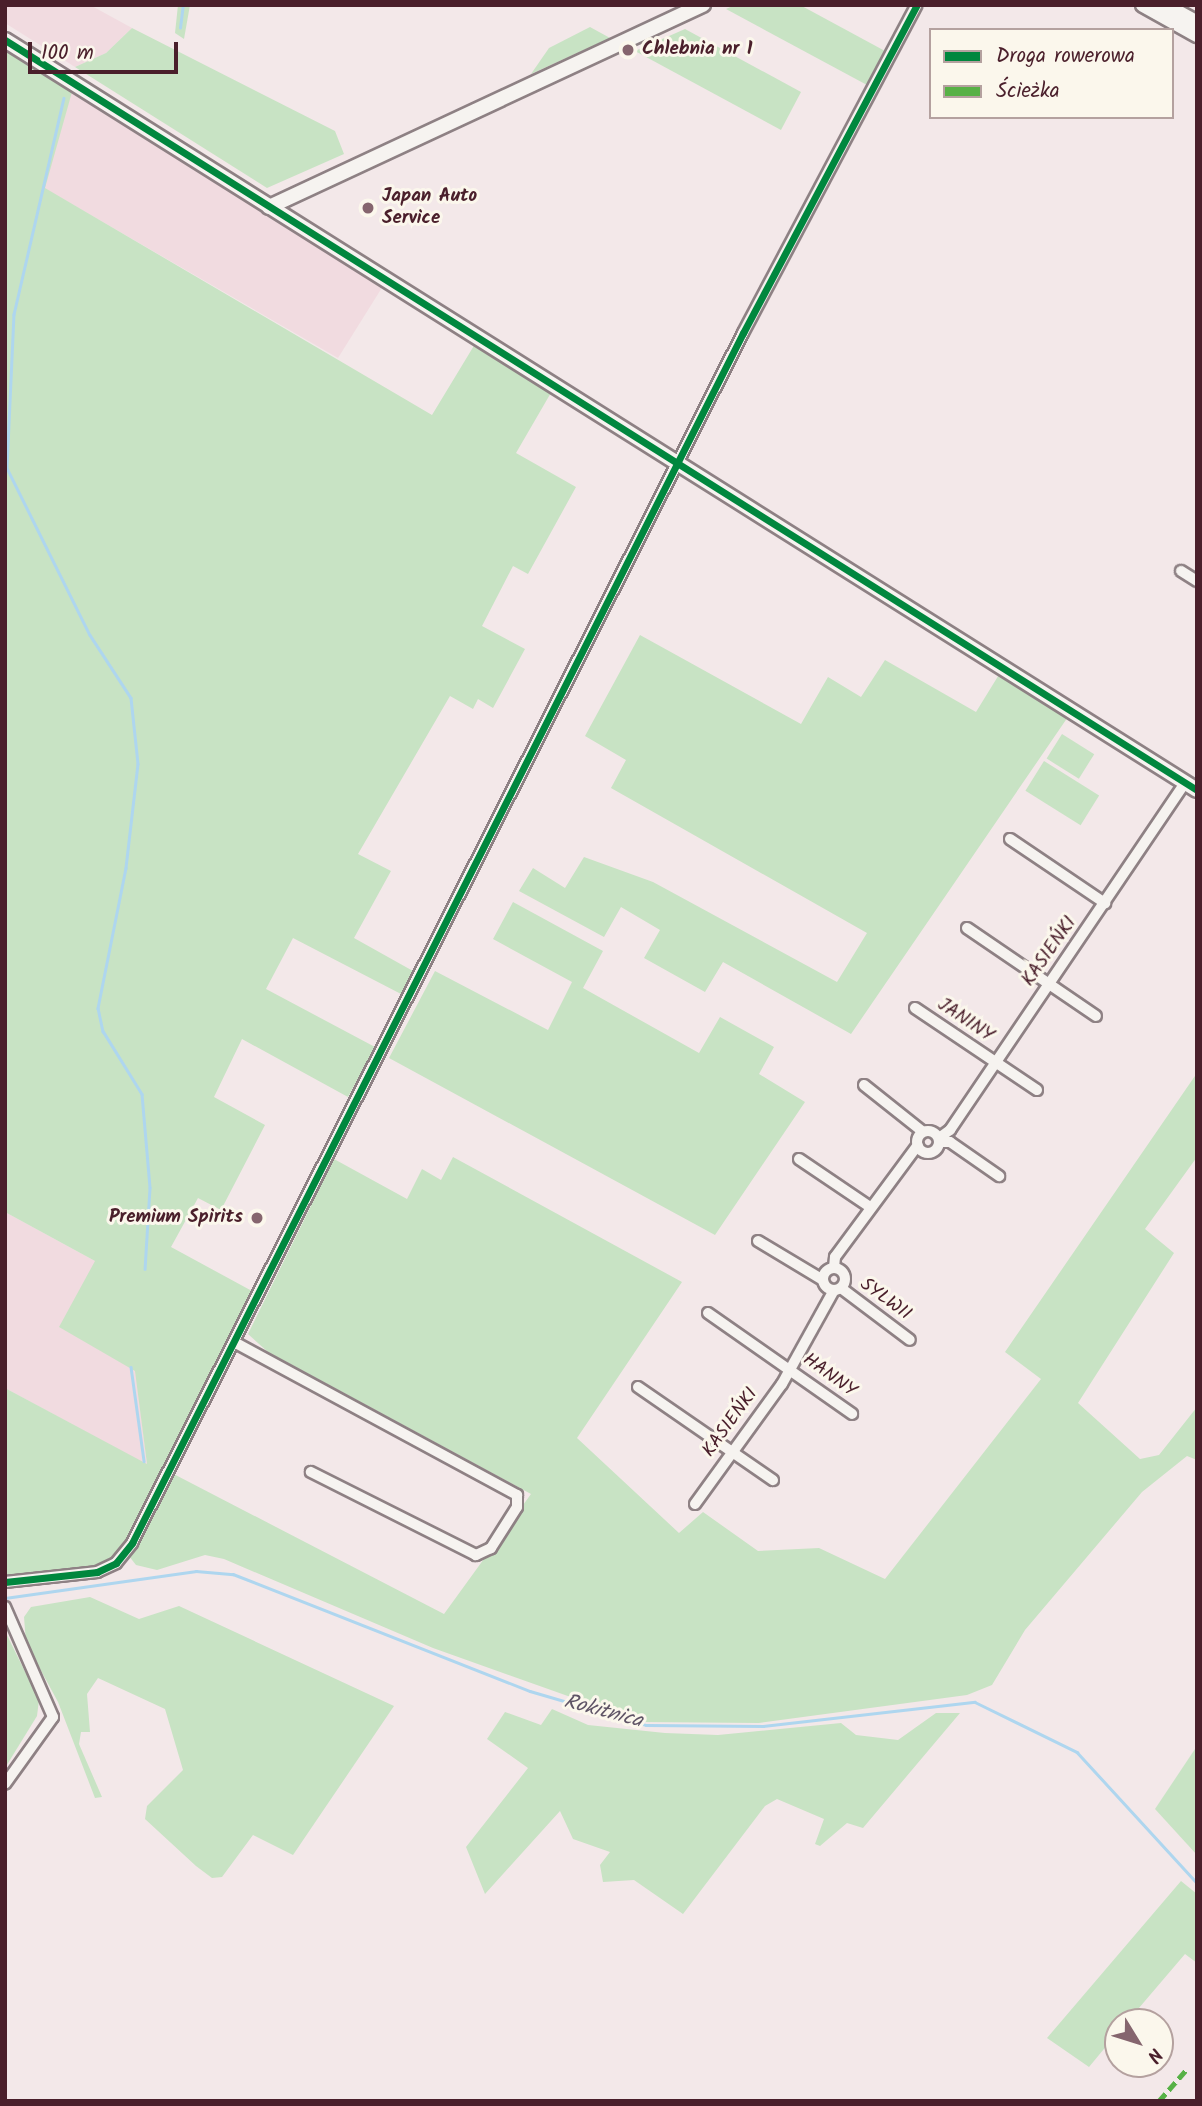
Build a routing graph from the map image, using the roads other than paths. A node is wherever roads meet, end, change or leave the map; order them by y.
1 (703, 5) edge
2 (917, 5) edge
3 (1143, 5) edge
4 (1165, 5) edge
5 (1182, 15) edge
6 (1197, 23) edge
7 (1197, 35) edge
8 (5, 40) edge
9 (269, 207) junction
10 (680, 465) junction
11 (1181, 571) dead end
12 (1197, 580) edge
13 (1191, 786) edge
14 (1010, 839) dead end
15 (1105, 903) junction
16 (967, 928) dead end
17 (1049, 983) junction
18 (915, 1008) dead end
19 (1096, 1016) dead end
20 (996, 1063) junction
21 (864, 1085) dead end
22 (1037, 1090) dead end
23 (923, 1132) junction
24 (939, 1140) junction
25 (918, 1145) junction
26 (799, 1159) dead end
27 (999, 1176) dead end
28 (870, 1207) junction
29 (758, 1241) dead end
30 (834, 1268) junction
31 (823, 1280) junction
32 (838, 1289) junction
33 (708, 1313) dead end
34 (910, 1340) dead end
35 (234, 1342) junction
36 (786, 1367) junction
37 (638, 1387) dead end
38 (852, 1414) dead end
39 (733, 1451) junction
40 (311, 1472) dead end
41 (773, 1480) dead end
42 (695, 1504) dead end
43 (5, 1581) edge
44 (5, 1607) edge
45 (5, 1784) edge

1 - 9 street
2 - 10 street
3 - 5 street
4 - 5 street
5 - 6 street
5 - 7 street
8 - 9 street
9 - 10 street
10 - 13 street
10 - 35 street
11 - 12 street
13 - 15 street, KASIEŃKI
14 - 15 street
15 - 17 street, KASIEŃKI
16 - 17 street
17 - 19 street
17 - 20 street, KASIEŃKI
18 - 20 street, JANINY
20 - 22 street, JANINY
20 - 24 street, KASIEŃKI
21 - 23 street
23 - 24 street
23 - 25 street
24 - 25 street
24 - 27 street
25 - 28 street
26 - 28 street
28 - 30 street
29 - 31 street, SYLWII
30 - 31 street
30 - 32 street
31 - 32 street, SYLWII
32 - 34 street, SYLWII
32 - 36 street, KASIEŃKI
33 - 36 street, HANNY
35 - 40 street
35 - 43 street
36 - 38 street, HANNY
36 - 39 street, KASIEŃKI
37 - 39 street
39 - 41 street
39 - 42 street, KASIEŃKI
44 - 45 street

